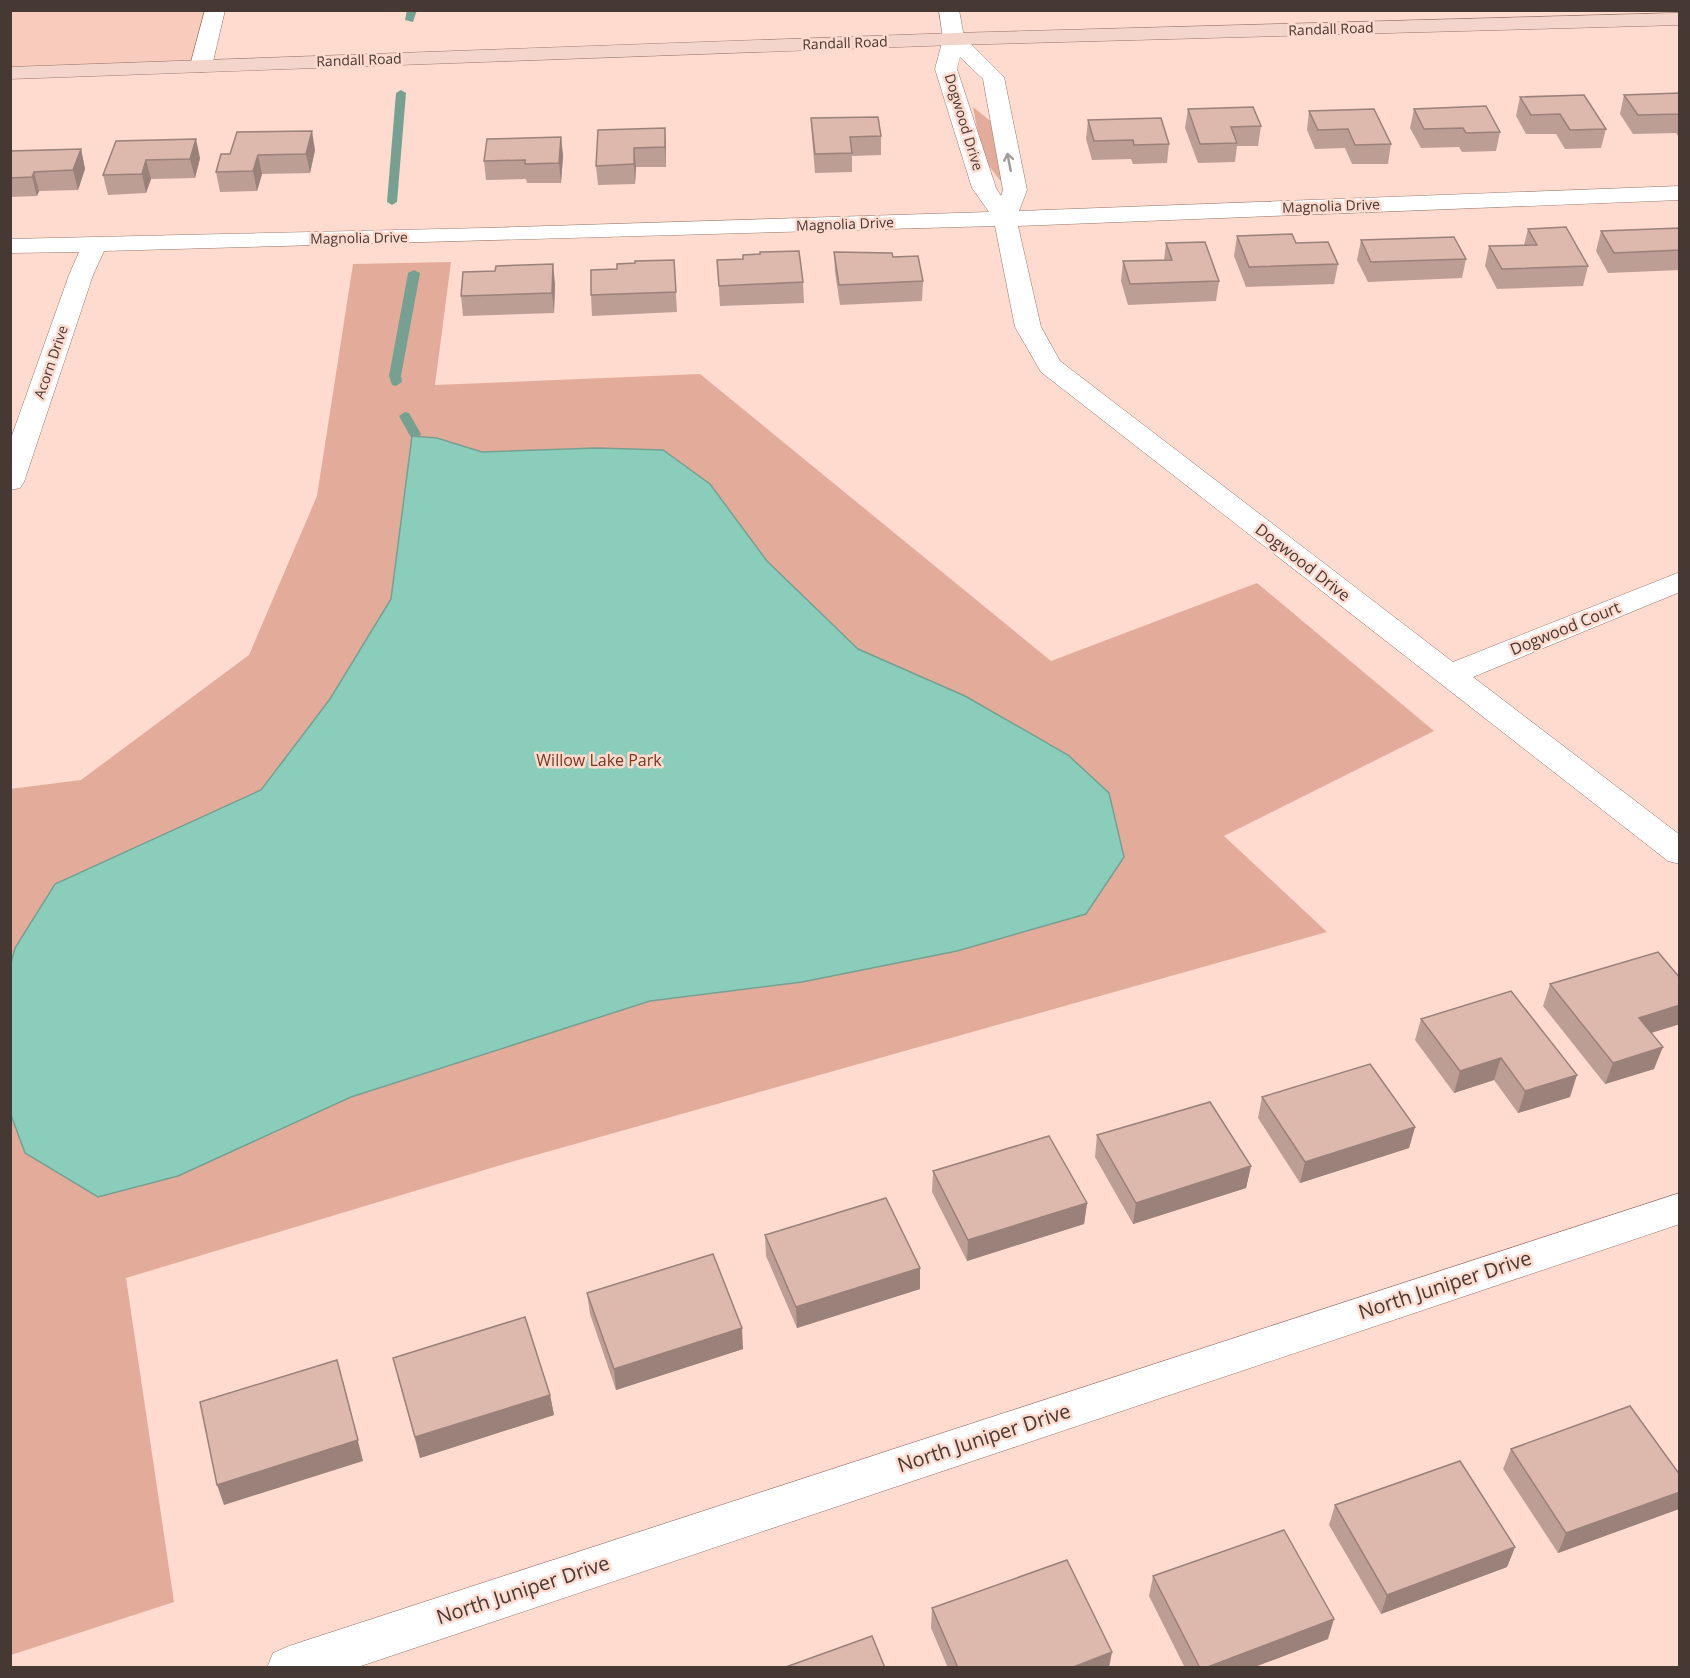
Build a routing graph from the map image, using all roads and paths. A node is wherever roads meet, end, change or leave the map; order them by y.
1 (215, 10) edge
2 (950, 10) edge
3 (1680, 19) edge
4 (954, 39) junction
5 (201, 66) junction
6 (10, 73) edge
7 (1680, 193) edge
8 (1005, 219) junction
9 (95, 243) junction
10 (10, 246) edge
11 (10, 482) edge
12 (1680, 581) edge
13 (1450, 675) junction
14 (1680, 853) edge
15 (1680, 1208) edge
16 (289, 1668) edge

1 - 5 street
2 - 4 street
3 - 4 main road, Randall Road
4 - 5 main road, Randall Road
4 - 8 street, Dogwood Drive
8 -> 4 street, Dogwood Drive
5 - 6 main road, Randall Road
7 - 8 street, Magnolia Drive
8 - 9 street, Magnolia Drive
8 - 13 street, Dogwood Drive
9 - 10 street, Magnolia Drive
9 - 11 street, Acorn Drive
12 - 13 street, Dogwood Court
13 - 14 street, Dogwood Drive
15 - 16 street, North Juniper Drive

